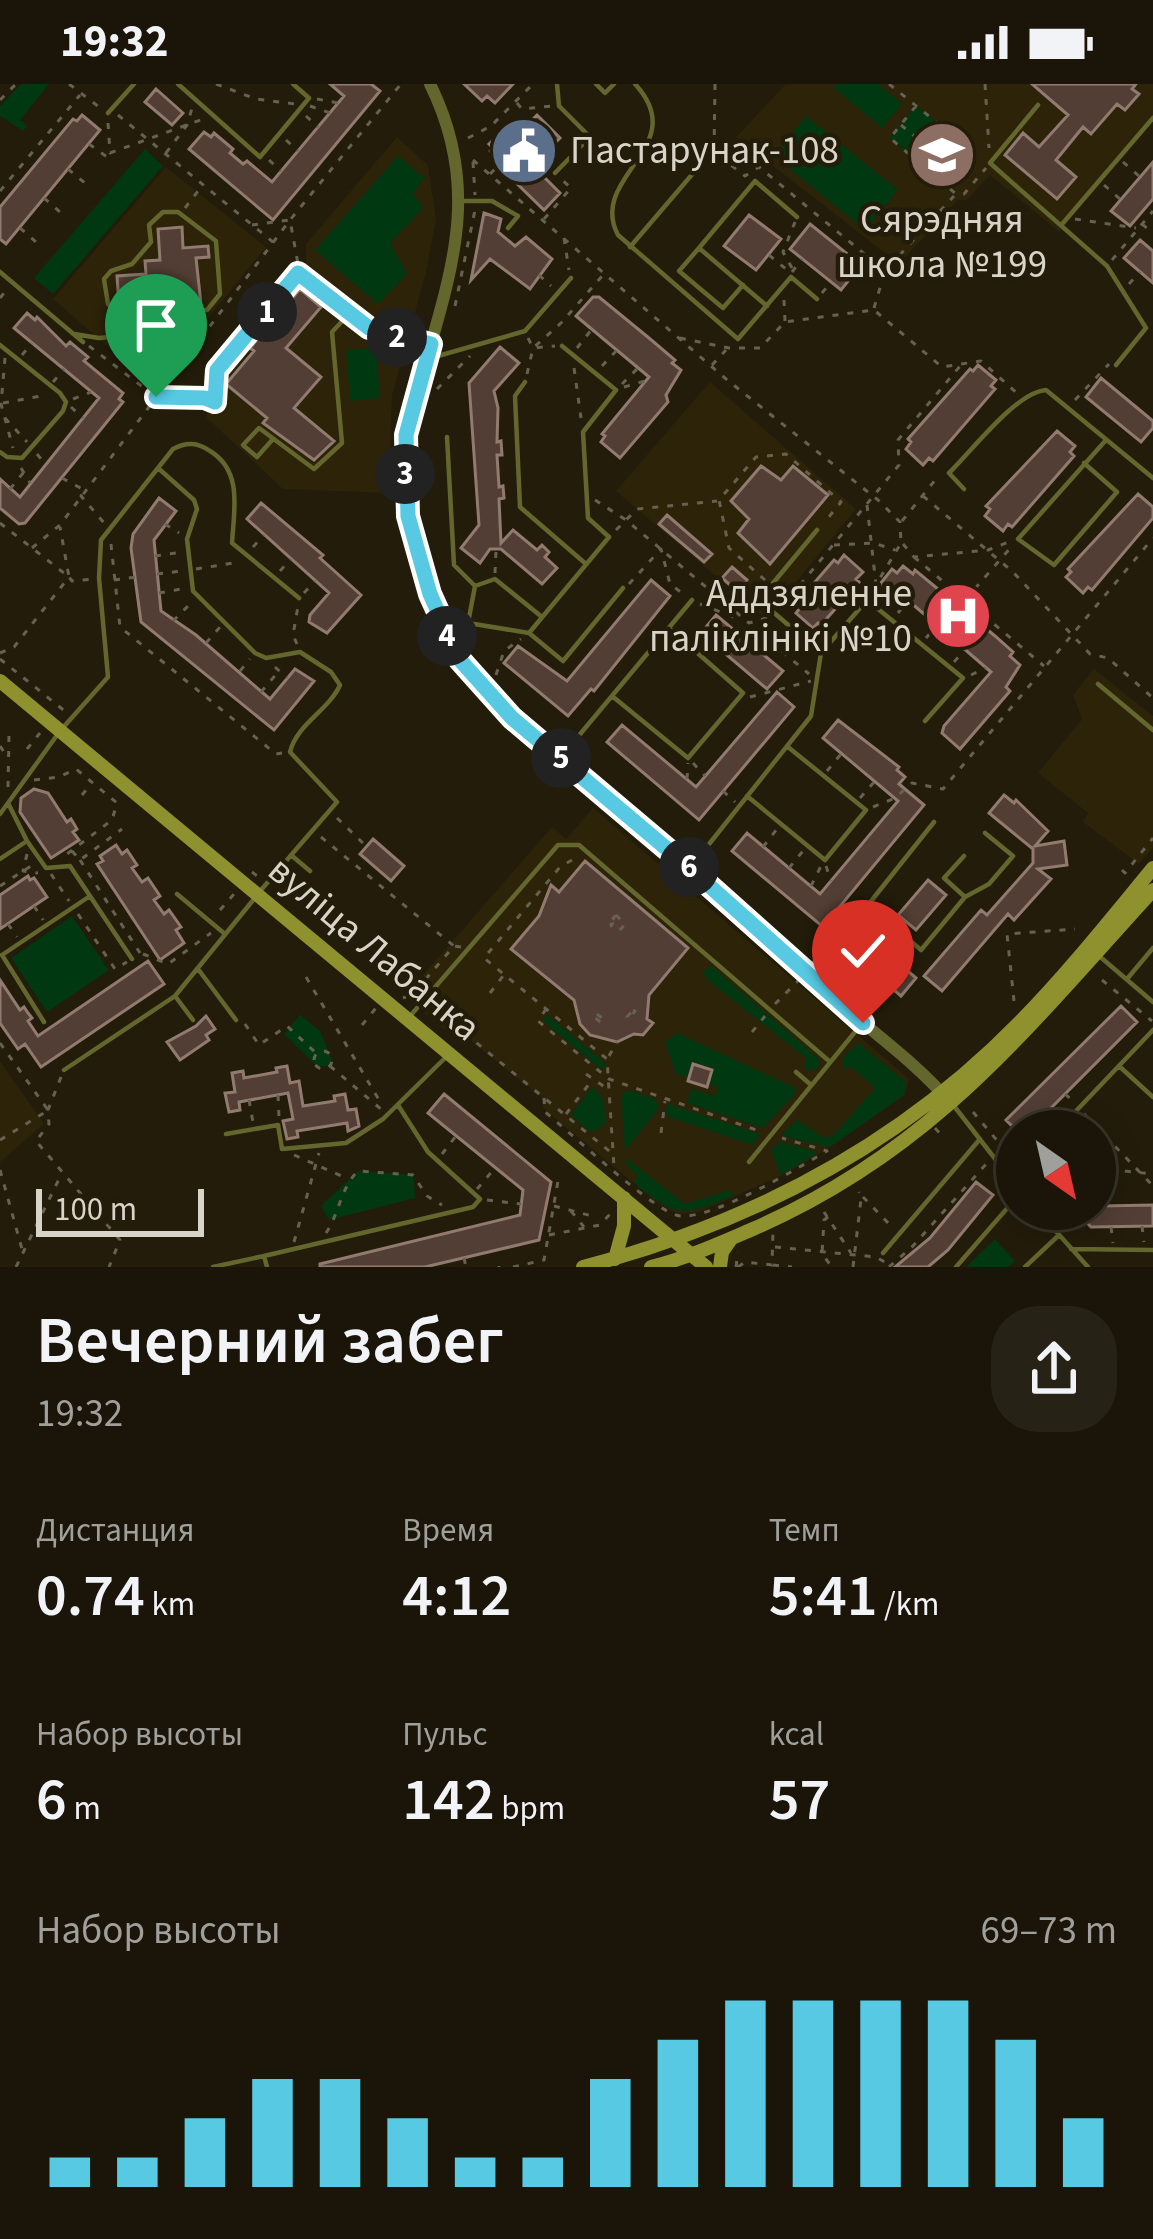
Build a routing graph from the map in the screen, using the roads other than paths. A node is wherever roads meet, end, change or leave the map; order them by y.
1 (134, 84) edge
2 (178, 84) edge
3 (292, 84) edge
4 (430, 84) edge
5 (557, 84) edge
6 (596, 84) edge
7 (614, 84) edge
8 (635, 84) edge
9 (1038, 105) dead end
10 (110, 111) road end
11 (1153, 118) edge
12 (701, 164) dead end
13 (555, 172) road end
14 (460, 201) junction
15 (797, 217) road end
16 (1066, 221) junction
17 (508, 228) dead end
18 (630, 248) junction
19 (699, 248) junction
20 (0, 272) edge
21 (298, 273) road end
22 (571, 278) road end
23 (742, 285) junction
24 (817, 299) road end
25 (767, 306) junction
26 (349, 314) junction
27 (74, 334) junction
28 (142, 334) junction
29 (83, 342) road end
30 (431, 344) junction
31 (562, 346) road end
32 (2, 349) edge
33 (1116, 365) road end
34 (525, 382) road end
35 (447, 437) dead end
36 (273, 440) junction
37 (1106, 440) junction
38 (0, 452) edge
39 (1084, 463) junction
40 (158, 468) junction
41 (1153, 478) edge
42 (964, 489) dead end
43 (818, 530) road end
44 (586, 564) junction
45 (475, 586) junction
46 (623, 588) road end
47 (299, 598) road end
48 (692, 601) road end
49 (542, 617) junction
50 (468, 623) junction
51 (669, 628) junction
52 (445, 633) junction
53 (529, 633) junction
54 (821, 653) junction
55 (0, 681) edge
56 (1098, 684) dead end
57 (612, 696) junction
58 (925, 721) dead end
59 (1153, 730) edge
60 (60, 731) junction
61 (787, 746) junction
62 (560, 758) junction
63 (747, 796) junction
64 (8, 803) junction
65 (0, 814) edge
66 (934, 822) dead end
67 (29, 826) dead end
68 (22, 831) junction
69 (986, 833) dead end
70 (28, 843) junction
71 (291, 855) junction
72 (964, 856) dead end
73 (0, 859) edge
74 (690, 868) junction
75 (1153, 868) edge
76 (310, 871) dead end
77 (262, 889) junction
78 (1153, 890) edge
79 (176, 894) dead end
80 (90, 896) junction
81 (965, 898) junction
82 (868, 905) junction
83 (222, 931) junction
84 (1153, 948) edge
85 (1097, 955) junction
86 (132, 959) dead end
87 (198, 969) junction
88 (806, 972) junction
89 (1126, 980) junction
90 (175, 996) junction
91 (1153, 1002) edge
92 (407, 1019) junction
93 (193, 1020) dead end
94 (236, 1020) dead end
95 (44, 1022) dead end
96 (863, 1023) junction
97 (1153, 1026) edge
98 (449, 1054) junction
99 (829, 1061) junction
100 (1119, 1066) junction
101 (64, 1070) road end
102 (796, 1072) dead end
103 (810, 1084) junction
104 (1153, 1097) edge
105 (946, 1098) junction
106 (398, 1105) junction
107 (1077, 1110) edge
108 (226, 1134) dead end
109 (980, 1139) junction
110 (996, 1160) edge
111 (749, 1162) dead end
112 (619, 1203) junction
113 (996, 1221) edge
114 (1054, 1230) edge
115 (1057, 1233) junction
116 (676, 1242) junction
117 (736, 1244) junction
118 (1071, 1249) junction
119 (1149, 1250) edge
120 (883, 1252) dead end
121 (264, 1256) junction
122 (615, 1259) junction
123 (699, 1262) edge
124 (213, 1267) edge
125 (267, 1267) edge
126 (583, 1267) edge
127 (651, 1267) edge
128 (720, 1267) edge
129 (956, 1267) edge
130 (1025, 1267) edge
131 (1088, 1267) edge

1 - 10 lane
2 - 3 lane
4 - 14 street
5 - 13 lane
6 - 7 lane
8 - 18 lane
9 - 16 lane
11 - 16 lane
12 - 18 lane
14 - 17 lane
14 - 30 street
15 - 19 lane
16 - 33 lane
18 - 25 lane
19 - 23 lane
19 - 23 lane
20 - 27 lane
21 - 26 lane
22 - 30 lane
23 - 25 lane
24 - 25 lane
26 - 30 lane
26 - 36 lane
27 - 28 lane
27 - 29 lane
28 - 28 lane
30 - 52 street
31 - 44 lane
32 - 38 lane
34 - 44 lane
35 - 45 lane
36 - 36 lane
37 - 39 lane
37 - 41 lane
37 - 42 lane
39 - 39 lane
40 - 47 lane
40 - 60 lane
40 - 71 lane
43 - 54 lane
44 - 49 lane
45 - 49 lane
45 - 50 lane
46 - 53 lane
48 - 51 lane
49 - 53 lane
50 - 52 lane
50 - 53 lane
51 - 57 lane
51 - 57 lane
52 - 62 street
54 - 58 lane
54 - 61 lane
55 - 60 main road, вуліца Лабанка
56 - 59 lane
57 - 62 lane
60 - 64 lane
60 - 77 main road, вуліца Лабанка
61 - 63 lane
61 - 63 lane
62 - 74 street
63 - 74 lane
64 - 65 lane
64 - 68 lane
66 - 82 lane
67 - 68 lane
68 - 70 lane
69 - 81 lane
70 - 73 lane
70 - 80 lane
71 - 76 lane
71 - 77 lane
72 - 81 lane
74 - 88 street
75 - 105 main road
77 - 83 lane
77 - 92 main road, вуліца Лабанка
78 - 85 main road
79 - 83 lane
80 - 86 lane
80 - 95 lane
81 - 82 lane
82 - 88 lane
83 - 87 lane
84 - 89 lane
85 - 89 lane
85 - 105 main road
87 - 90 lane
87 - 94 lane
88 - 96 street
89 - 91 lane
90 - 93 lane
90 - 101 lane
92 - 98 main road, вуліца Лабанка
92 - 99 lane
96 - 99 lane
96 - 105 street
97 - 100 lane
98 - 106 lane
98 - 112 main road, вуліца Лабанка
99 - 103 lane
100 - 104 lane
100 - 107 lane
102 - 103 lane
103 - 111 lane
105 - 109 lane
105 - 116 main road
105 - 117 main road
106 - 108 lane
106 - 121 lane
109 - 110 lane
109 - 120 lane
112 - 116 main road, вуліца Лабанка
112 - 122 main road
113 - 129 lane
114 - 115 lane
115 - 118 lane
115 - 130 lane
116 - 122 main road
116 - 123 main road, вуліца Лабанка
117 - 123 main road
117 - 128 main road
118 - 119 lane
118 - 131 lane
121 - 124 lane
121 - 125 lane
122 - 126 main road
123 - 127 main road

